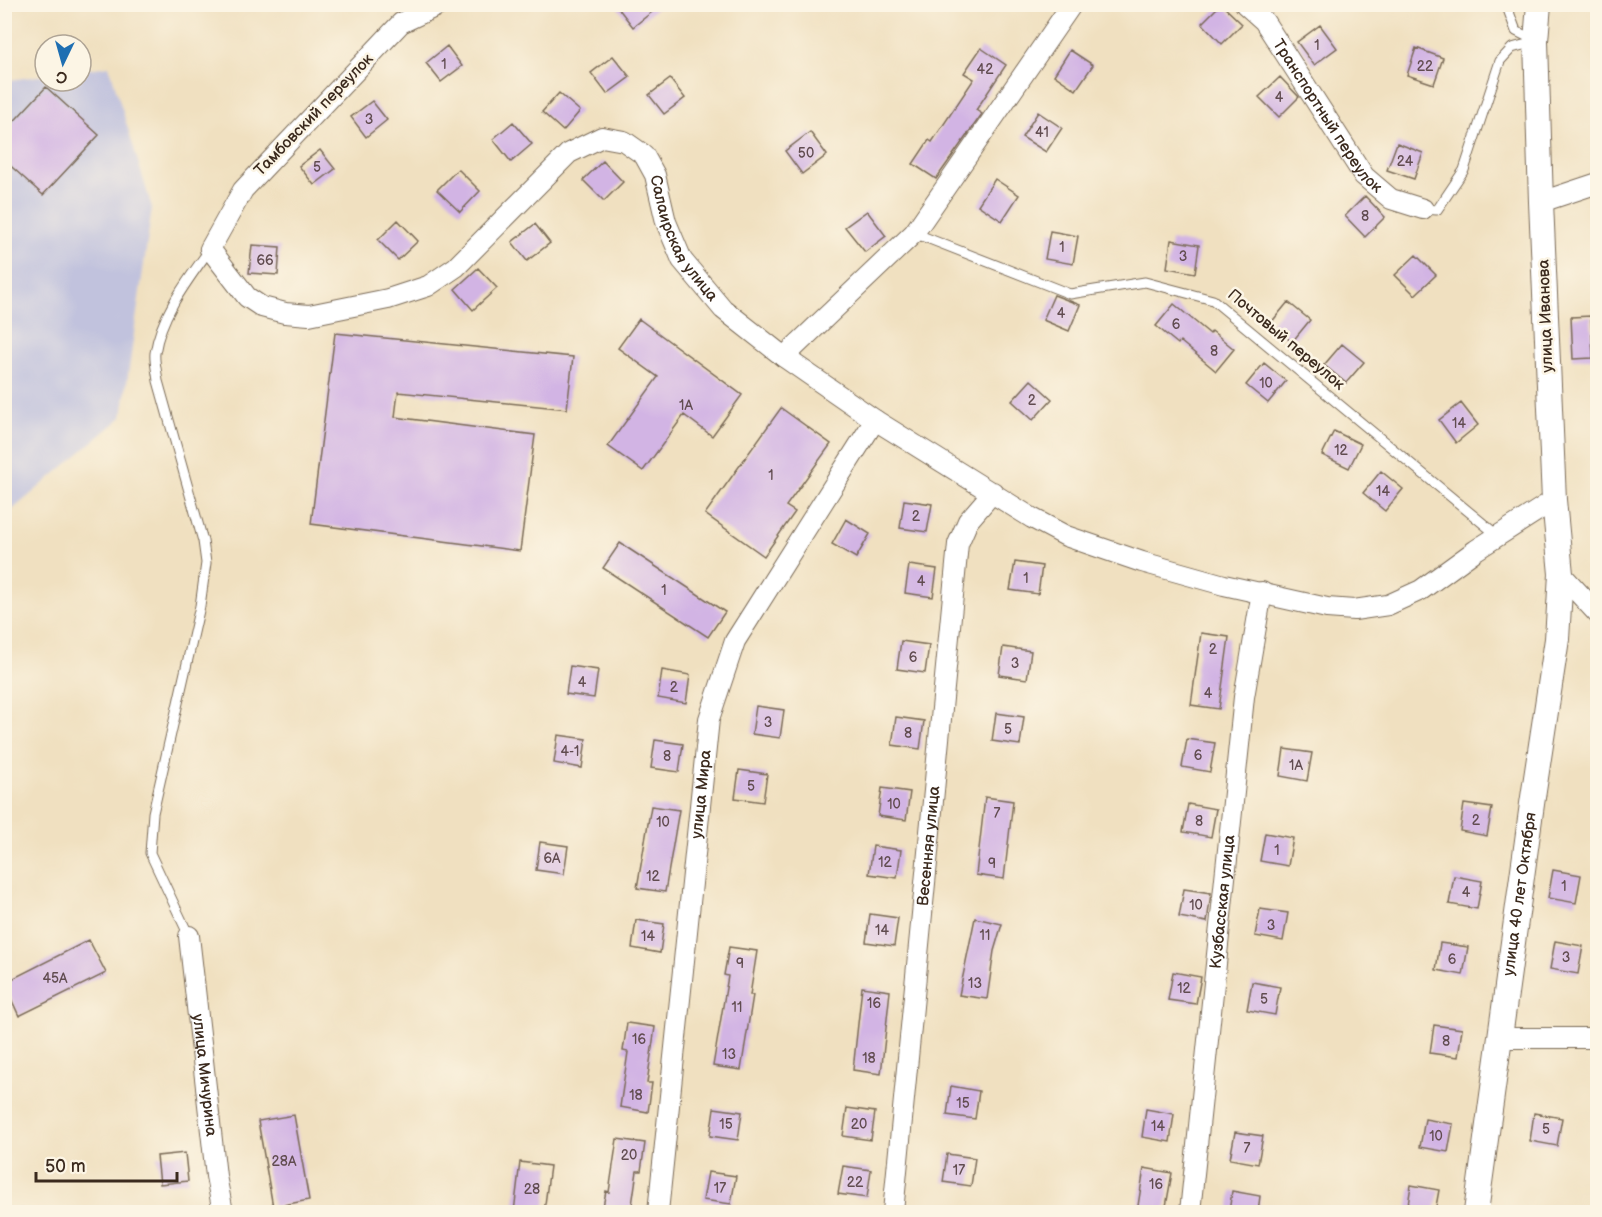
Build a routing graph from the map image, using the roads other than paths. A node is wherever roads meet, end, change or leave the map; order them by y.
1 (441, 4) edge
2 (1072, 4) edge
3 (1245, 4) edge
4 (1506, 4) edge
5 (1539, 4) edge
6 (1536, 41) junction
7 (1598, 183) edge
8 (1541, 202) junction
9 (1423, 209) joint
10 (914, 233) junction
11 (210, 249) junction
12 (783, 357) junction
13 (875, 420) junction
14 (993, 492) junction
15 (1554, 500) junction
16 (1497, 535) junction
17 (1561, 574) junction
18 (1262, 592) junction
19 (1598, 614) edge
20 (189, 936) joint
21 (1500, 1038) junction
22 (1598, 1038) edge
23 (223, 1212) edge
24 (658, 1212) edge
25 (893, 1212) edge
26 (1190, 1212) edge
27 (1476, 1212) edge

1 - 11 street, Тамбовский переулок
2 - 10 street
3 - 9 street, Транспортный переулок
4 - 6 lane
5 - 6 street, улица Иванова
6 - 8 street, улица Иванова
6 - 9 lane
7 - 8 street
8 - 15 street, улица Иванова
10 - 12 street
10 - 16 lane, Почтовый переулок
11 - 12 street, Салаирская улица
11 - 20 lane
12 - 13 street, Салаирская улица
13 - 14 street, Салаирская улица
13 - 24 street, улица Мира
14 - 18 street, Салаирская улица
14 - 25 street, Весенняя улица
15 - 16 street, Салаирская улица
15 - 17 street, улица Иванова
16 - 18 street, Салаирская улица
17 - 19 street
17 - 21 street, улица 40 лет Октября
18 - 26 street, Кузбасская улица
20 - 23 street, улица Мичурина
21 - 22 street
21 - 27 street, улица 40 лет Октября

